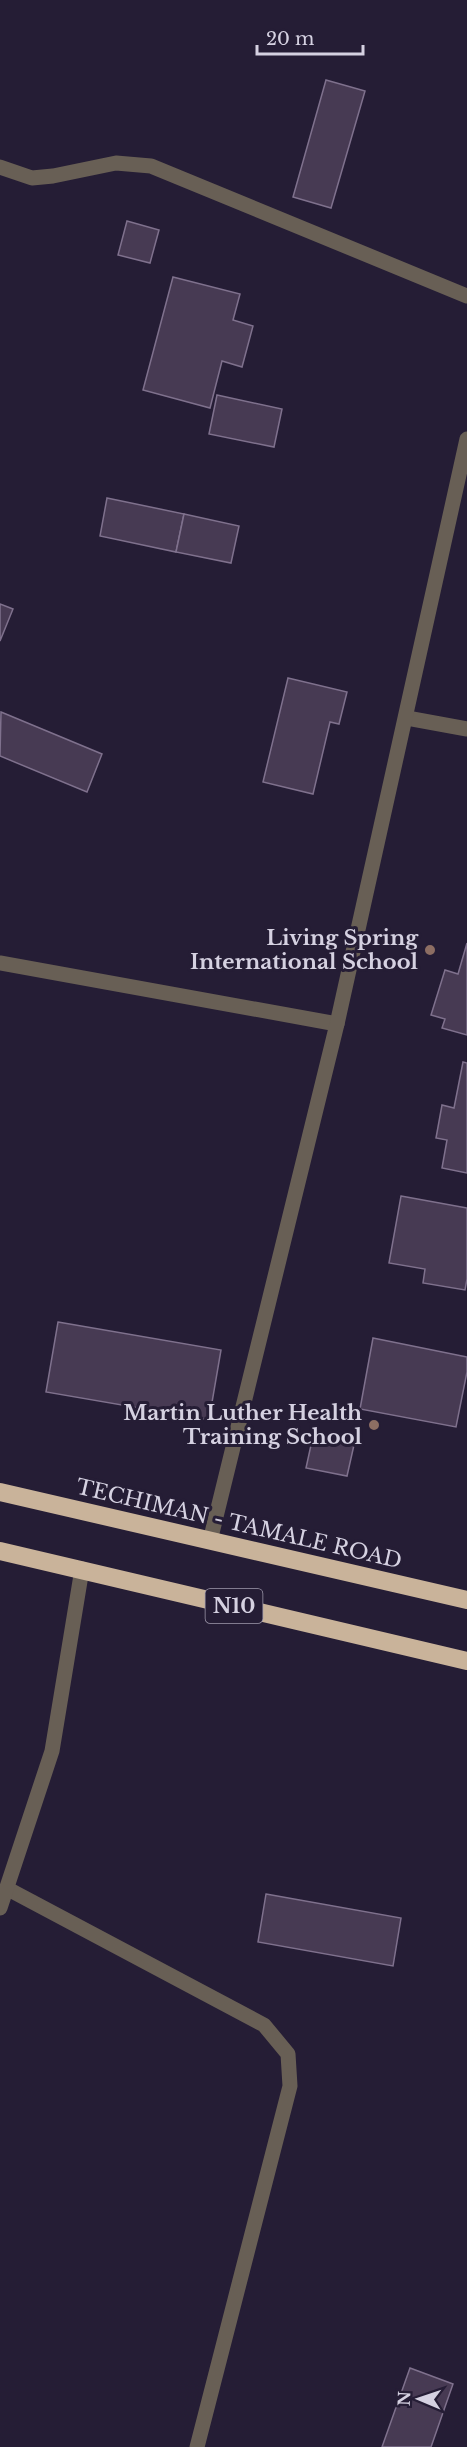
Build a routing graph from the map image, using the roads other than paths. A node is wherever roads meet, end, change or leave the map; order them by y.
1 (0, 167) edge
2 (467, 296) edge
3 (467, 439) edge
4 (407, 718) junction
5 (467, 729) edge
6 (0, 963) edge
7 (337, 1024) junction
8 (0, 1492) edge
9 (210, 1541) junction
10 (0, 1551) edge
11 (82, 1569) junction
12 (467, 1600) edge
13 (467, 1661) edge
14 (8, 1889) junction
15 (0, 1908) edge
16 (197, 2447) edge

1 - 2 street
3 - 4 street
4 - 5 street
4 - 7 street
6 - 7 street
7 - 9 street
8 - 9 highway, TECHIMAN - TAMALE ROAD
9 - 12 highway, TECHIMAN - TAMALE ROAD
10 - 11 highway, N10
11 - 13 highway, N10
11 - 14 street
14 - 15 street
14 - 16 street

